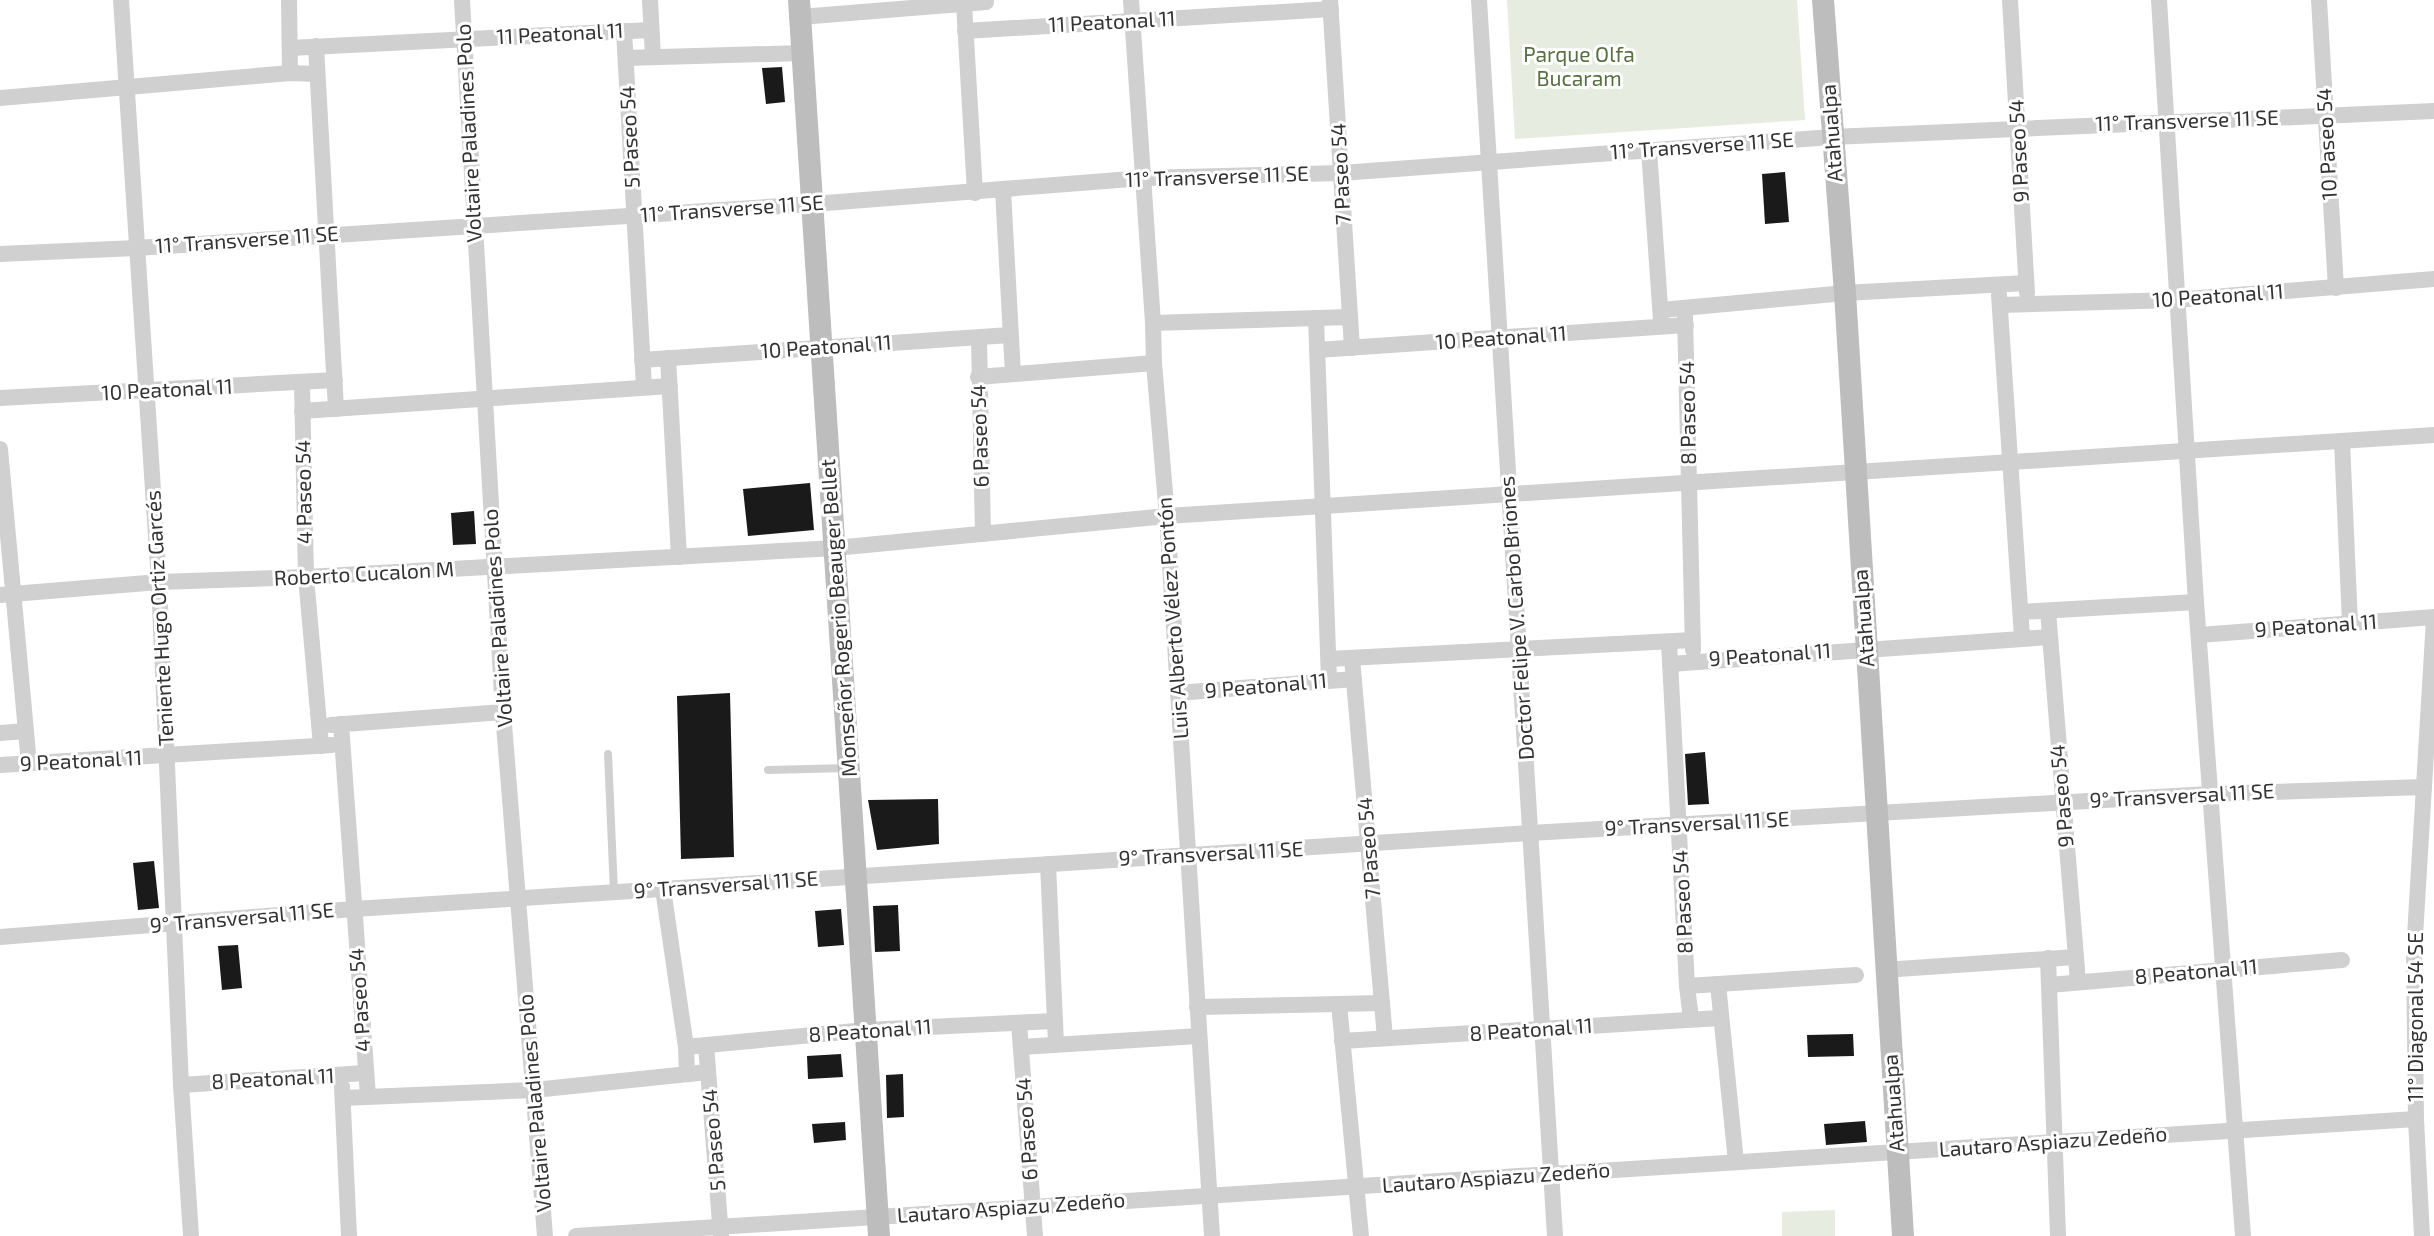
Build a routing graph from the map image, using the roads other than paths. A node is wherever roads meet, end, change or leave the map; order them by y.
1 (121, 0) edge
2 (289, 0) edge
3 (462, 0) edge
4 (650, 0) edge
5 (1131, 0) edge
6 (1479, 0) edge
7 (1823, 0) edge
8 (2010, 0) edge
9 (2158, 0) edge
10 (2319, 0) edge
11 (986, 1) edge
12 (964, 4) junction
13 (1330, 4) edge
14 (1298, 5) edge
15 (800, 9) edge
16 (1132, 21) junction
17 (651, 30) junction
18 (988, 30) junction
19 (624, 31) junction
20 (965, 31) junction
21 (464, 39) junction
22 (316, 46) junction
23 (290, 48) junction
24 (803, 53) junction
25 (653, 57) junction
26 (626, 58) junction
27 (290, 74) junction
28 (317, 74) junction
29 (126, 87) junction
30 (0, 98) edge
31 (2434, 111) edge
32 (2326, 116) junction
33 (2165, 122) junction
34 (2019, 129) junction
35 (1832, 137) junction
36 (1649, 150) junction
37 (1489, 161) junction
38 (1341, 173) junction
39 (1144, 178) junction
40 (1003, 190) junction
41 (975, 192) junction
42 (813, 204) junction
43 (634, 214) junction
44 (474, 225) junction
45 (327, 233) junction
46 (136, 248) junction
47 (0, 254) edge
48 (2434, 279) edge
49 (2026, 283) junction
50 (1998, 285) junction
51 (2336, 288) junction
52 (1845, 293) junction
53 (2176, 300) junction
54 (2027, 303) junction
55 (2001, 305) junction
56 (1661, 310) junction
57 (1350, 317) junction
58 (1685, 317) junction
59 (1316, 318) junction
60 (1154, 323) junction
61 (1662, 327) junction
62 (1011, 334) junction
63 (979, 338) junction
64 (1500, 338) junction
65 (822, 347) junction
66 (1352, 348) junction
67 (1317, 350) junction
68 (668, 358) junction
69 (642, 360) junction
70 (1154, 363) junction
71 (1013, 374) junction
72 (978, 377) junction
73 (335, 380) junction
74 (302, 382) junction
75 (670, 386) junction
76 (644, 387) junction
77 (147, 391) junction
78 (0, 398) edge
79 (484, 398) junction
80 (336, 409) junction
81 (302, 411) junction
82 (2434, 435) edge
83 (2342, 442) junction
84 (0, 448) edge
85 (2187, 452) junction
86 (2008, 464) junction
87 (1855, 474) junction
88 (1689, 484) junction
89 (1509, 495) junction
90 (1323, 507) junction
91 (1167, 516) junction
92 (983, 534) junction
93 (835, 548) junction
94 (679, 557) junction
95 (494, 567) junction
96 (306, 577) junction
97 (159, 582) junction
98 (6, 594) edge
99 (2196, 602) junction
100 (2048, 610) junction
101 (2021, 612) junction
102 (2434, 618) edge
103 (2350, 623) junction
104 (2199, 635) junction
105 (2022, 637) junction
106 (2050, 637) junction
107 (2434, 638) edge
108 (1693, 640) junction
109 (1669, 642) junction
110 (1866, 648) junction
111 (1519, 649) junction
112 (1352, 658) junction
113 (1329, 659) junction
114 (1693, 661) junction
115 (1670, 664) junction
116 (1354, 679) junction
117 (1329, 680) junction
118 (1178, 693) junction
119 (503, 712) junction
120 (341, 724) junction
121 (321, 726) junction
122 (26, 731) junction
123 (0, 733) edge
124 (342, 745) junction
125 (321, 746) junction
126 (608, 754) dead end
127 (168, 756) junction
128 (29, 764) junction
129 (0, 765) edge
130 (849, 768) junction
131 (768, 770) dead end
132 (2424, 787) junction
133 (2210, 794) junction
134 (2063, 802) junction
135 (1876, 812) junction
136 (1679, 826) junction
137 (1530, 833) junction
138 (2428, 836) edge
139 (1368, 845) junction
140 (1188, 855) junction
141 (1048, 864) junction
142 (856, 876) junction
143 (663, 889) junction
144 (614, 892) junction
145 (518, 899) junction
146 (354, 909) junction
147 (176, 924) junction
148 (0, 937) edge
149 (2076, 957) junction
150 (2048, 958) junction
151 (2342, 960) dead end
152 (1898, 969) dead end
153 (2224, 970) junction
154 (1856, 975) dead end
155 (2078, 982) junction
156 (1718, 984) junction
157 (2049, 985) junction
158 (1687, 986) junction
159 (1382, 1003) junction
160 (1339, 1004) junction
161 (1197, 1007) junction
162 (1720, 1018) junction
163 (1691, 1019) junction
164 (1055, 1021) junction
165 (1019, 1023) junction
166 (1542, 1029) junction
167 (866, 1030) junction
168 (1199, 1036) junction
169 (1385, 1038) junction
170 (1342, 1041) junction
171 (1056, 1044) junction
172 (706, 1045) junction
173 (686, 1047) junction
174 (1021, 1047) junction
175 (708, 1072) junction
176 (365, 1073) junction
177 (687, 1073) junction
178 (342, 1075) junction
179 (181, 1085) junction
180 (534, 1090) junction
181 (368, 1096) junction
182 (343, 1098) junction
183 (2416, 1119) junction
184 (2235, 1131) junction
185 (2055, 1142) junction
186 (1897, 1152) junction
187 (1736, 1162) junction
188 (1552, 1174) junction
189 (1356, 1186) junction
190 (1209, 1196) junction
191 (1033, 1207) junction
192 (878, 1226) edge
193 (721, 1232) edge
194 (191, 1236) edge
195 (349, 1236) edge
196 (545, 1236) edge
197 (576, 1236) edge
198 (1035, 1236) edge
199 (1212, 1236) edge
200 (1361, 1236) edge
201 (1555, 1236) edge
202 (1903, 1236) edge
203 (2058, 1236) edge
204 (2243, 1236) edge
205 (2422, 1236) edge

1 - 29 street, Teniente Hugo Ortiz Garcés
2 - 23 street
3 - 21 street, Voltaire Paladines Polo
4 - 17 street, 5 Paseo 54
5 - 16 street, Luis Alberto Vélez Pontón
6 - 37 street, Doctor Felipe V. Carbo Briones
7 - 35 street, Atahualpa
8 - 34 street, 9 Paseo 54
9 - 33 street
10 - 32 street, 10 Paseo 54
11 - 12 street
11 - 18 street
12 - 15 street
12 - 20 street
13 - 14 street, 11 Peatonal 11
13 - 38 street, 7 Paseo 54
14 - 16 street, 11 Peatonal 11
15 - 24 street, Monseñor Rogerio Beauger Bellet
16 - 18 street, 11 Peatonal 11
16 - 39 street, Luis Alberto Vélez Pontón
17 - 19 street, 11 Peatonal 11
17 - 25 street, 5 Paseo 54
18 - 20 street, 11 Peatonal 11
19 - 21 street, 11 Peatonal 11
19 - 26 street, 5 Paseo 54
20 - 41 street
21 - 22 street, 11 Peatonal 11
21 - 44 street, Voltaire Paladines Polo
22 - 23 street, 11 Peatonal 11
22 - 28 street
23 - 27 street
24 - 25 street, 11 Peatonal 11
24 - 42 street, Monseñor Rogerio Beauger Bellet
25 - 26 street, 11 Peatonal 11
26 - 43 street, 5 Paseo 54
27 - 28 street
27 - 29 street
28 - 45 street
29 - 30 street
29 - 46 street, Teniente Hugo Ortiz Garcés
31 - 32 street, 11° Transverse 11 SE
32 - 33 street, 11° Transverse 11 SE
32 - 51 street, 10 Paseo 54
33 - 34 street, 11° Transverse 11 SE
33 - 53 street
34 - 35 street, 11° Transverse 11 SE
34 - 49 street, 9 Paseo 54
35 - 36 street, 11° Transverse 11 SE
35 - 52 street, Atahualpa
36 - 37 street, 11° Transverse 11 SE
36 - 56 street
37 - 38 street, 11° Transverse 11 SE
37 - 64 street, Doctor Felipe V. Carbo Briones
38 - 39 street, 11° Transverse 11 SE
38 - 57 street, 7 Paseo 54
39 - 40 street, 11° Transverse 11 SE
39 - 60 street, Luis Alberto Vélez Pontón
40 - 41 street, 11° Transverse 11 SE
40 - 62 street, 6 Paseo 54
41 - 42 street, 11° Transverse 11 SE
42 - 43 street, 11° Transverse 11 SE
42 - 65 street, Monseñor Rogerio Beauger Bellet
43 - 44 street, 11° Transverse 11 SE
43 - 69 street, 5 Paseo 54
44 - 45 street, 11° Transverse 11 SE
44 - 79 street, Voltaire Paladines Polo
45 - 46 street, 11° Transverse 11 SE
45 - 73 street
46 - 47 street, 11° Transverse 11 SE
46 - 77 street, Teniente Hugo Ortiz Garcés
48 - 51 street, 10 Peatonal 11
49 - 50 street, 10 Peatonal 11
49 - 54 street, 9 Paseo 54
50 - 52 street, 10 Peatonal 11
50 - 55 street
51 - 53 street, 10 Peatonal 11
52 - 58 street, 10 Peatonal 11
52 - 87 street, Atahualpa
53 - 54 street, 10 Peatonal 11
53 - 85 street
54 - 55 street, 10 Peatonal 11
55 - 86 street
56 - 58 street, 10 Peatonal 11
56 - 61 street
57 - 59 street
57 - 66 street, 7 Paseo 54
58 - 61 street, 10 Peatonal 11
58 - 88 street, 8 Paseo 54
59 - 60 street
59 - 67 street
60 - 70 street, Luis Alberto Vélez Pontón
61 - 64 street, 10 Peatonal 11
62 - 63 street, 10 Peatonal 11
62 - 71 street, 6 Paseo 54
63 - 65 street, 10 Peatonal 11
63 - 72 street, 6 Paseo 54
64 - 66 street, 10 Peatonal 11
64 - 89 street, Doctor Felipe V. Carbo Briones
65 - 68 street, 10 Peatonal 11
65 - 93 street, Monseñor Rogerio Beauger Bellet
66 - 67 street, 10 Peatonal 11
67 - 90 street
68 - 69 street, 10 Peatonal 11
68 - 75 street
69 - 76 street, 5 Paseo 54
70 - 71 street
70 - 91 street, Luis Alberto Vélez Pontón
71 - 72 street
72 - 92 street, 6 Paseo 54
73 - 74 street, 10 Peatonal 11
73 - 80 street
74 - 77 street, 10 Peatonal 11
74 - 81 street, 4 Paseo 54
75 - 76 street
75 - 94 street
76 - 79 street
77 - 78 street, 10 Peatonal 11
77 - 97 street, Teniente Hugo Ortiz Garcés
79 - 80 street
79 - 95 street, Voltaire Paladines Polo
80 - 81 street
81 - 96 street, 4 Paseo 54
82 - 83 street
83 - 85 street
83 - 103 street
84 - 98 street
85 - 86 street
85 - 99 street
86 - 87 street
86 - 101 street
87 - 88 street
87 - 110 street, Atahualpa
88 - 89 street
88 - 108 street, 8 Paseo 54
89 - 90 street
89 - 111 street, Doctor Felipe V. Carbo Briones
90 - 91 street
90 - 113 street
91 - 92 street
91 - 118 street, Luis Alberto Vélez Pontón
92 - 93 street
93 - 94 street, Roberto Cucalon M
93 - 130 street, Monseñor Rogerio Beauger Bellet
94 - 95 street, Roberto Cucalon M
95 - 96 street, Roberto Cucalon M
95 - 119 street, Voltaire Paladines Polo
96 - 97 street, Roberto Cucalon M
96 - 121 street, 4 Paseo 54
97 - 98 street, Roberto Cucalon M
97 - 127 street, Teniente Hugo Ortiz Garcés
98 - 122 street
99 - 100 street
99 - 104 street
100 - 101 street
100 - 106 street, 9 Paseo 54
101 - 105 street
102 - 103 street, 9 Peatonal 11
102 - 107 street, 11° Diagonal 54 SE
103 - 104 street, 9 Peatonal 11
104 - 133 street
105 - 106 street, 9 Peatonal 11
105 - 110 street, 9 Peatonal 11
106 - 134 street, 9 Paseo 54
107 - 132 street, 11° Diagonal 54 SE
108 - 109 street, 9 Peatonal 11
108 - 114 street, 8 Paseo 54
109 - 111 street, 9 Peatonal 11
109 - 115 street, 8 Paseo 54
110 - 114 street, 9 Peatonal 11
110 - 135 street, Atahualpa
111 - 112 street, 9 Peatonal 11
111 - 137 street, Doctor Felipe V. Carbo Briones
112 - 113 street, 9 Peatonal 11
112 - 116 street, 7 Paseo 54
113 - 117 street
114 - 115 street, 9 Peatonal 11
115 - 136 street, 8 Paseo 54
116 - 117 street, 9 Peatonal 11
116 - 139 street, 7 Paseo 54
117 - 118 street, 9 Peatonal 11
118 - 140 street, Luis Alberto Vélez Pontón
119 - 120 street
119 - 145 street, Voltaire Paladines Polo
120 - 121 street
120 - 124 street, 4 Paseo 54
121 - 125 street, 4 Paseo 54
122 - 123 street, 9 Peatonal 11
122 - 128 street
124 - 125 street, 9 Peatonal 11
124 - 146 street, 4 Paseo 54
125 - 127 street, 9 Peatonal 11
126 - 144 lane
127 - 128 street, 9 Peatonal 11
127 - 147 street, Teniente Hugo Ortiz Garcés
128 - 129 street, 9 Peatonal 11
130 - 131 lane
130 - 142 street, Monseñor Rogerio Beauger Bellet
132 - 133 street, 9° Transversal 11 SE
132 - 138 street, 11° Diagonal 54 SE
133 - 134 street, 9° Transversal 11 SE
133 - 153 street
134 - 135 street, 9° Transversal 11 SE
134 - 149 street, 9 Paseo 54
135 - 136 street, 9° Transversal 11 SE
135 - 186 street, Atahualpa
136 - 137 street, 9° Transversal 11 SE
136 - 158 street, 8 Paseo 54
137 - 139 street, 9° Transversal 11 SE
137 - 166 street, Doctor Felipe V. Carbo Briones
138 - 183 street, 11° Diagonal 54 SE
139 - 140 street, 9° Transversal 11 SE
139 - 159 street, 7 Paseo 54
140 - 141 street, 9° Transversal 11 SE
140 - 161 street, Luis Alberto Vélez Pontón
141 - 142 street, 9° Transversal 11 SE
141 - 164 street
142 - 143 street, 9° Transversal 11 SE
142 - 167 street, Monseñor Rogerio Beauger Bellet
143 - 144 street, 9° Transversal 11 SE
143 - 173 street, 5 Paseo 54
144 - 145 street, 9° Transversal 11 SE
145 - 146 street, 9° Transversal 11 SE
145 - 180 street, Voltaire Paladines Polo
146 - 147 street, 9° Transversal 11 SE
146 - 176 street, 4 Paseo 54
147 - 148 street, 9° Transversal 11 SE
147 - 179 street, Teniente Hugo Ortiz Garcés
149 - 150 street
149 - 155 street, 9 Paseo 54
150 - 152 street
150 - 157 street
151 - 153 street, 8 Peatonal 11
153 - 155 street, 8 Peatonal 11
153 - 184 street
154 - 156 street
155 - 157 street, 8 Peatonal 11
156 - 158 street
156 - 162 street
157 - 185 street
158 - 163 street, 8 Paseo 54
159 - 160 street
159 - 169 street, 7 Paseo 54
160 - 161 street
160 - 170 street
161 - 168 street, Luis Alberto Vélez Pontón
162 - 163 street, 8 Peatonal 11
162 - 187 street
163 - 166 street, 8 Peatonal 11
164 - 165 street, 8 Peatonal 11
164 - 171 street
165 - 167 street, 8 Peatonal 11
165 - 174 street, 6 Paseo 54
166 - 169 street, 8 Peatonal 11
166 - 188 street, Doctor Felipe V. Carbo Briones
167 - 172 street, 8 Peatonal 11
167 - 192 street, Monseñor Rogerio Beauger Bellet
168 - 171 street
168 - 190 street, Luis Alberto Vélez Pontón
169 - 170 street, 8 Peatonal 11
170 - 189 street
171 - 174 street
172 - 173 street, 8 Peatonal 11
172 - 175 street, 5 Paseo 54
173 - 177 street, 5 Paseo 54
174 - 191 street, 6 Paseo 54
175 - 177 street, 8 Peatonal 11
175 - 193 street, 5 Paseo 54
176 - 178 street, 8 Peatonal 11
176 - 181 street, 4 Paseo 54
177 - 180 street, 8 Peatonal 11
178 - 179 street, 8 Peatonal 11
178 - 182 street, 4 Paseo 54
179 - 194 street, Teniente Hugo Ortiz Garcés
180 - 181 street, 8 Peatonal 11
180 - 196 street, Voltaire Paladines Polo
181 - 182 street, 8 Peatonal 11
182 - 195 street, 4 Paseo 54
183 - 184 street, Lautaro Aspiazu Zedeño
183 - 205 street, 11° Diagonal 54 SE
184 - 185 street, Lautaro Aspiazu Zedeño
184 - 204 street
185 - 186 street, Lautaro Aspiazu Zedeño
185 - 203 street
186 - 187 street, Lautaro Aspiazu Zedeño
186 - 202 street, Atahualpa
187 - 188 street, Lautaro Aspiazu Zedeño
188 - 189 street, Lautaro Aspiazu Zedeño
188 - 201 street, Doctor Felipe V. Carbo Briones
189 - 190 street, Lautaro Aspiazu Zedeño
189 - 200 street
190 - 191 street, Lautaro Aspiazu Zedeño
190 - 199 street, Luis Alberto Vélez Pontón
191 - 192 street, Lautaro Aspiazu Zedeño
191 - 198 street, 6 Paseo 54
192 - 193 street, Lautaro Aspiazu Zedeño
193 - 197 street, Lautaro Aspiazu Zedeño

